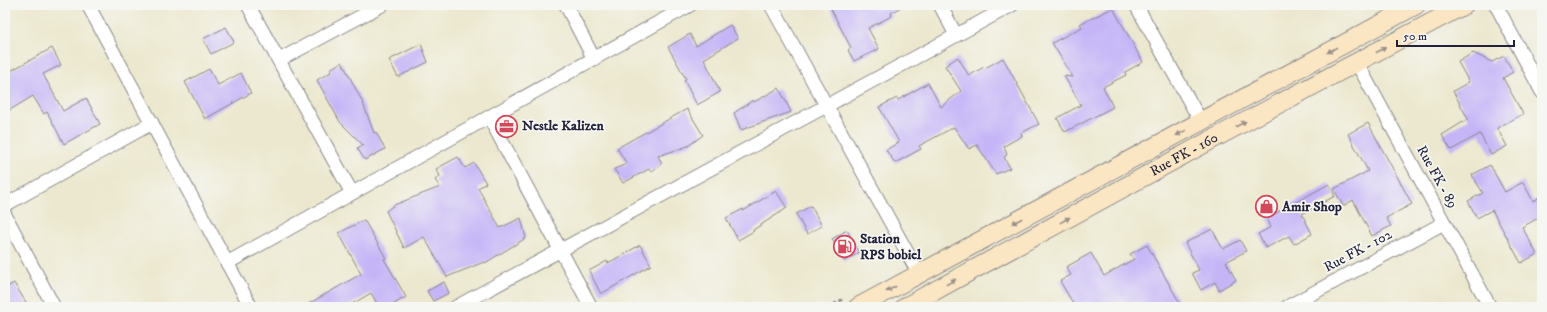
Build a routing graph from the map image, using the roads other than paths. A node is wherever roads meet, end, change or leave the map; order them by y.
1 (88, 5) edge
2 (248, 5) edge
3 (382, 5) edge
4 (566, 5) edge
5 (690, 5) edge
6 (771, 5) edge
7 (940, 5) edge
8 (1012, 5) edge
9 (1136, 5) edge
10 (1416, 5) edge
11 (1464, 5) edge
12 (1496, 5) edge
13 (956, 36) junction
14 (594, 59) junction
15 (279, 60) junction
16 (1357, 63) junction
17 (1542, 92) edge
18 (826, 106) junction
19 (489, 117) junction
20 (1201, 122) junction
21 (152, 123) junction
22 (352, 193) junction
23 (5, 205) edge
24 (5, 215) edge
25 (1444, 223) junction
26 (560, 250) junction
27 (227, 263) junction
28 (919, 274) junction
29 (933, 300) edge
30 (54, 307) edge
31 (251, 307) edge
32 (456, 307) edge
33 (591, 307) edge
34 (858, 307) edge
35 (905, 307) edge
36 (1287, 307) edge
37 (1490, 307) edge

1 - 21 street
2 - 15 street
3 - 15 street
4 - 14 street
5 - 14 street
6 - 18 street
7 - 13 street
8 - 13 street
9 - 20 street
10 -> 20 main road, Rue FK - 160
16 -> 11 main road, Rue FK - 160
12 - 17 street
13 - 18 street
14 - 19 street
15 - 22 street
16 - 25 street, Rue FK - 89
29 -> 16 main road, Rue FK - 160
18 - 26 street
18 - 28 street
19 - 22 street
19 - 26 street
20 -> 28 main road, Rue FK - 160
21 - 23 street
21 - 27 street
22 - 27 street
24 - 30 street
25 - 36 street, Rue FK - 102
25 - 37 street, Rue FK - 89
26 - 32 street
26 - 33 street
27 - 31 street
28 - 29 main road
28 -> 34 main road, Rue FK - 160
29 - 35 main road, Rue FK - 160

